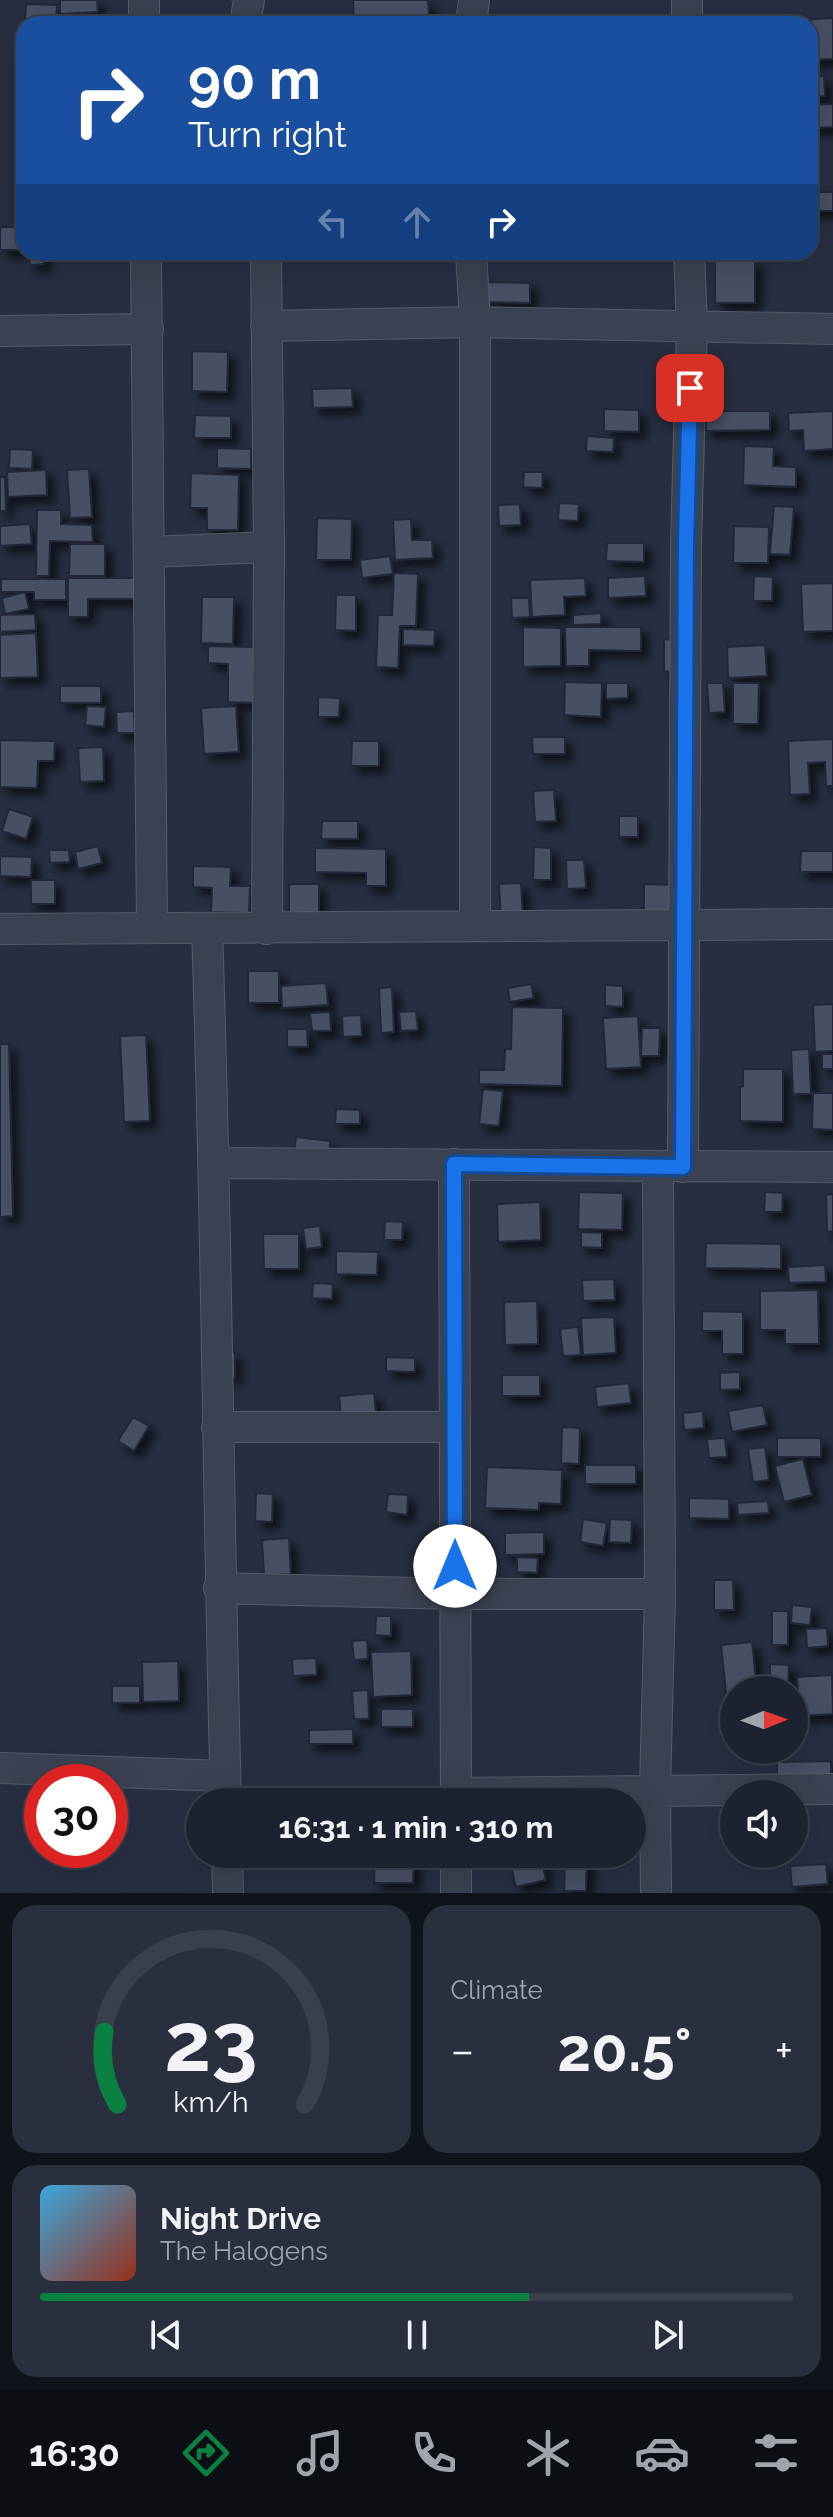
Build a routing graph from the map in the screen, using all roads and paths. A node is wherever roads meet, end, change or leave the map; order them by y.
1 (146, 260) edge
2 (266, 260) edge
3 (471, 260) edge
4 (689, 260) edge
5 (475, 322) junction
6 (692, 325) junction
7 (266, 326) junction
8 (148, 329) junction
9 (833, 329) edge
10 (0, 331) edge
11 (269, 547) junction
12 (150, 552) junction
13 (833, 924) edge
14 (475, 925) junction
15 (684, 925) junction
16 (152, 928) junction
17 (0, 929) edge
18 (207, 929) junction
19 (267, 929) junction
20 (215, 1163) junction
21 (454, 1164) junction
22 (671, 1167) junction
23 (833, 1167) edge
24 (217, 1427) junction
25 (455, 1427) junction
26 (219, 1588) junction
27 (456, 1594) junction
28 (660, 1594) junction
29 (0, 1768) edge
30 (214, 1788) edge
31 (225, 1788) edge
32 (456, 1788) edge
33 (833, 1789) edge
34 (646, 1790) edge
35 (655, 1790) junction
36 (227, 1868) edge
37 (456, 1868) edge
38 (228, 1893) edge
39 (456, 1893) edge
40 (656, 1893) edge

1 - 8 street
2 - 7 street
3 - 5 street
4 - 6 street
5 - 6 street
5 - 7 street
5 - 14 street
6 - 9 street
6 - 15 street
7 - 11 street
8 - 10 street
8 - 12 street
11 - 12 street
11 - 19 street
12 - 16 street
13 - 15 street
14 - 15 street
14 - 19 street
15 - 22 street
16 - 17 street
16 - 18 street
18 - 19 street
18 - 20 street
20 - 21 street
20 - 24 street
21 - 22 street
21 - 25 street
22 - 23 street
22 - 28 street
24 - 25 street
24 - 26 street
25 - 27 street
26 - 27 street
26 - 31 street
27 - 28 street
27 - 32 street
28 - 35 street
29 - 30 street
33 - 35 street
34 - 35 street
35 - 40 street
36 - 38 street
37 - 39 street

